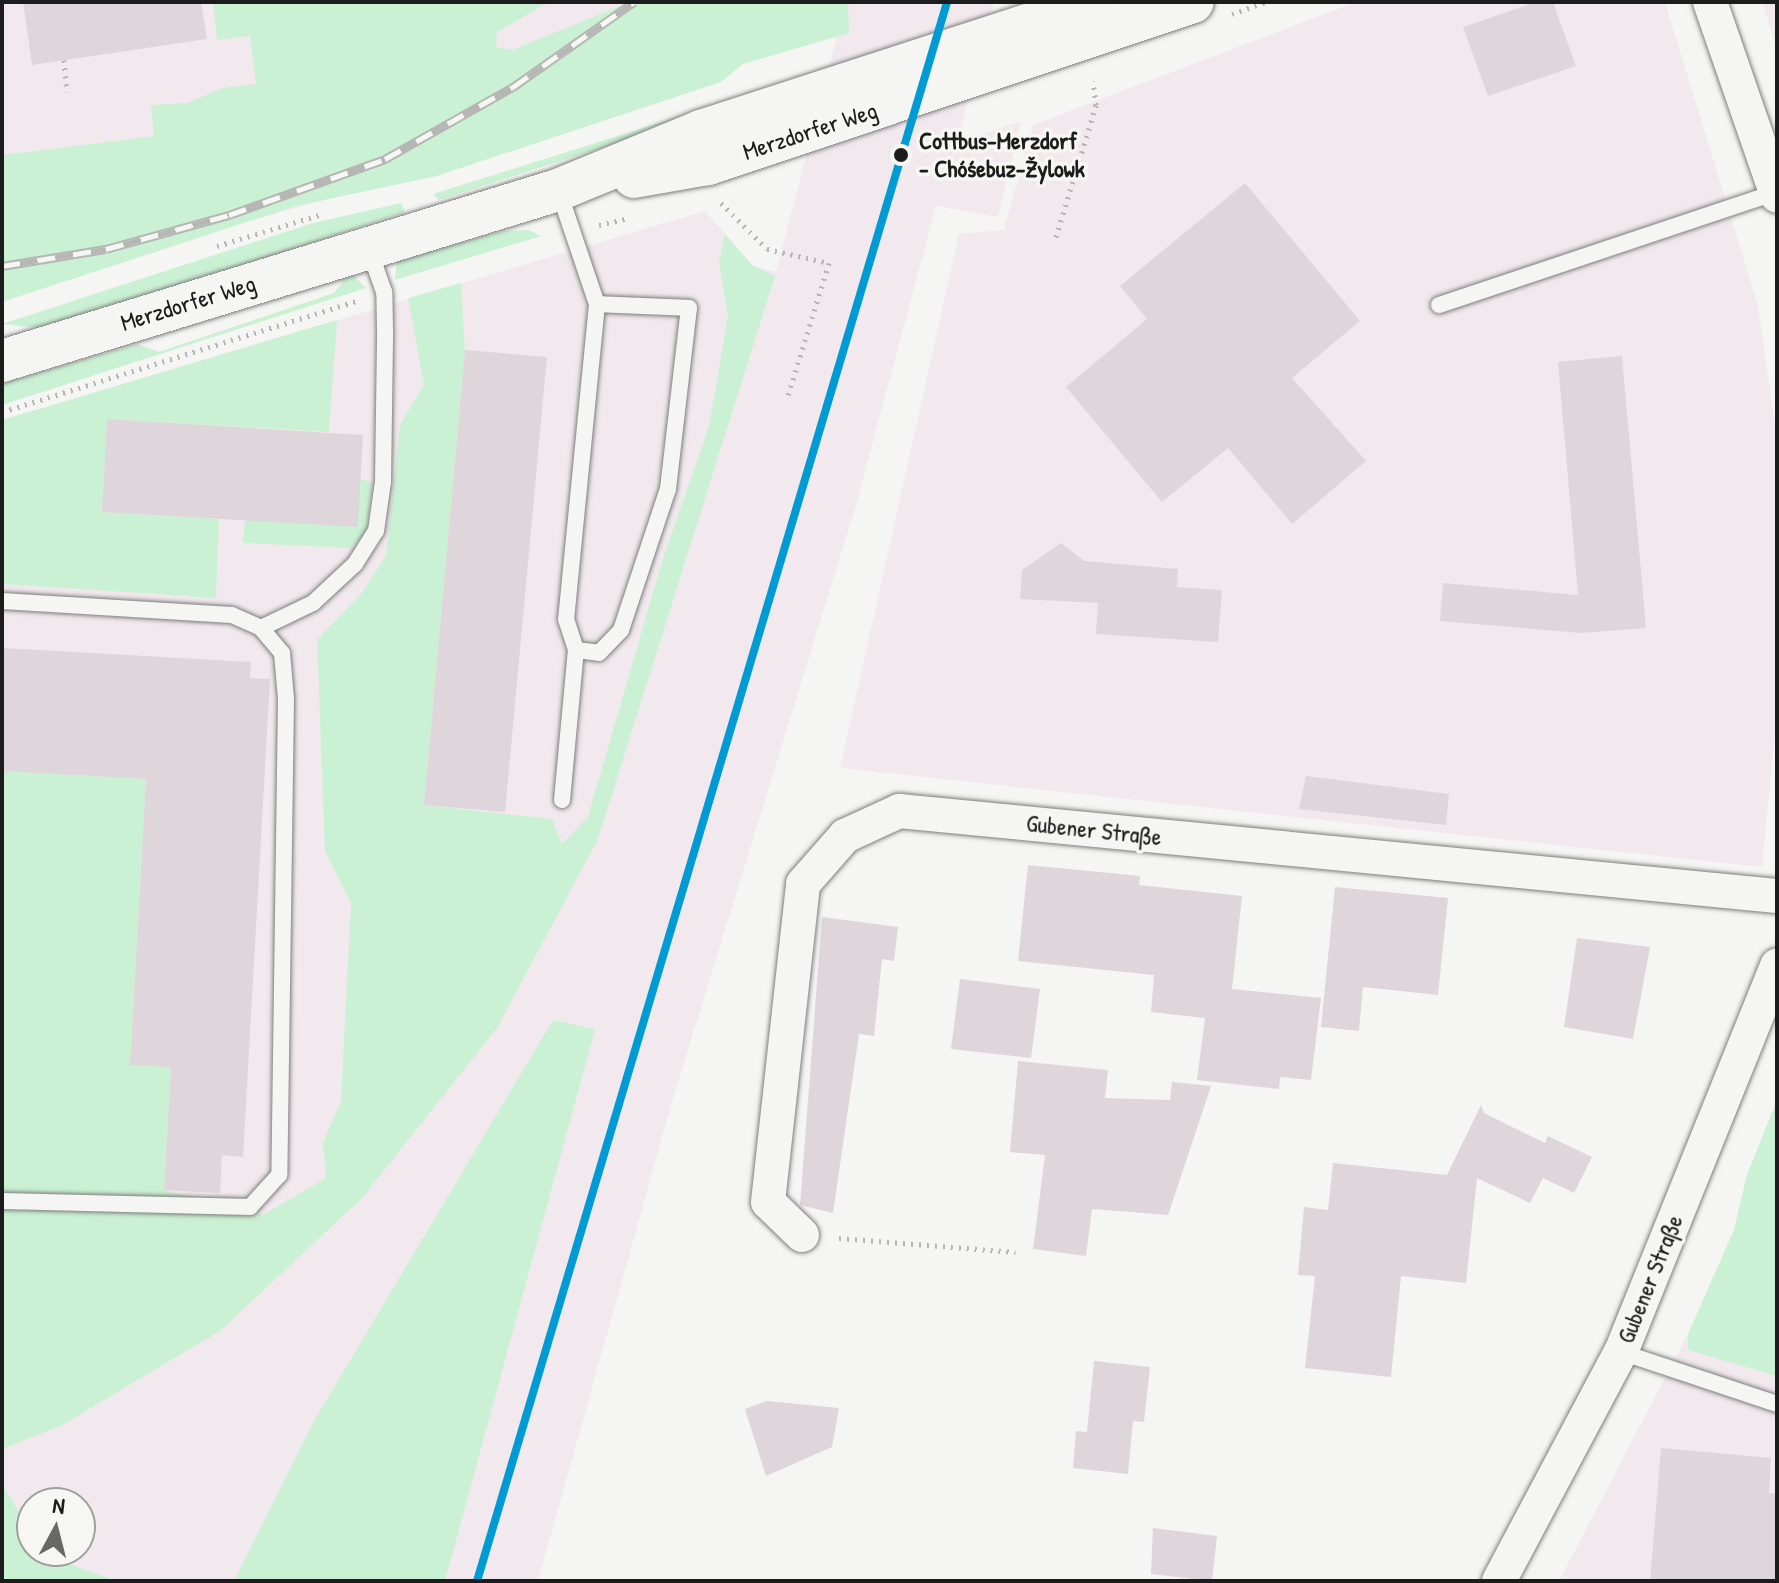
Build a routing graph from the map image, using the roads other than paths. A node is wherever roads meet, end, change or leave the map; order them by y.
1 (1099, 2) edge
2 (1193, 2) edge
3 (1710, 2) edge
4 (558, 190) junction
5 (1777, 194) edge
6 (368, 248) junction
7 (597, 304) junction
8 (1439, 305) dead end
9 (2, 361) edge
10 (2, 601) edge
11 (261, 628) junction
12 (576, 650) junction
13 (562, 800) dead end
14 (1777, 896) edge
15 (1777, 965) edge
16 (2, 1201) edge
17 (802, 1235) road end
18 (1621, 1352) junction
19 (1777, 1404) edge
20 (1499, 1581) edge

1 - 4 street, Merzdorfer Weg
2 - 4 street, Merzdorfer Weg
3 - 5 street
4 - 6 street, Merzdorfer Weg
4 - 7 lane
5 - 8 lane
6 - 9 street, Merzdorfer Weg
6 - 11 lane
7 - 12 lane
7 - 12 lane
10 - 11 lane
11 - 16 lane
12 - 13 lane
14 - 17 street, Gubener Straße
15 - 18 street, Gubener Straße
18 - 19 lane
18 - 20 street, Gubener Straße

